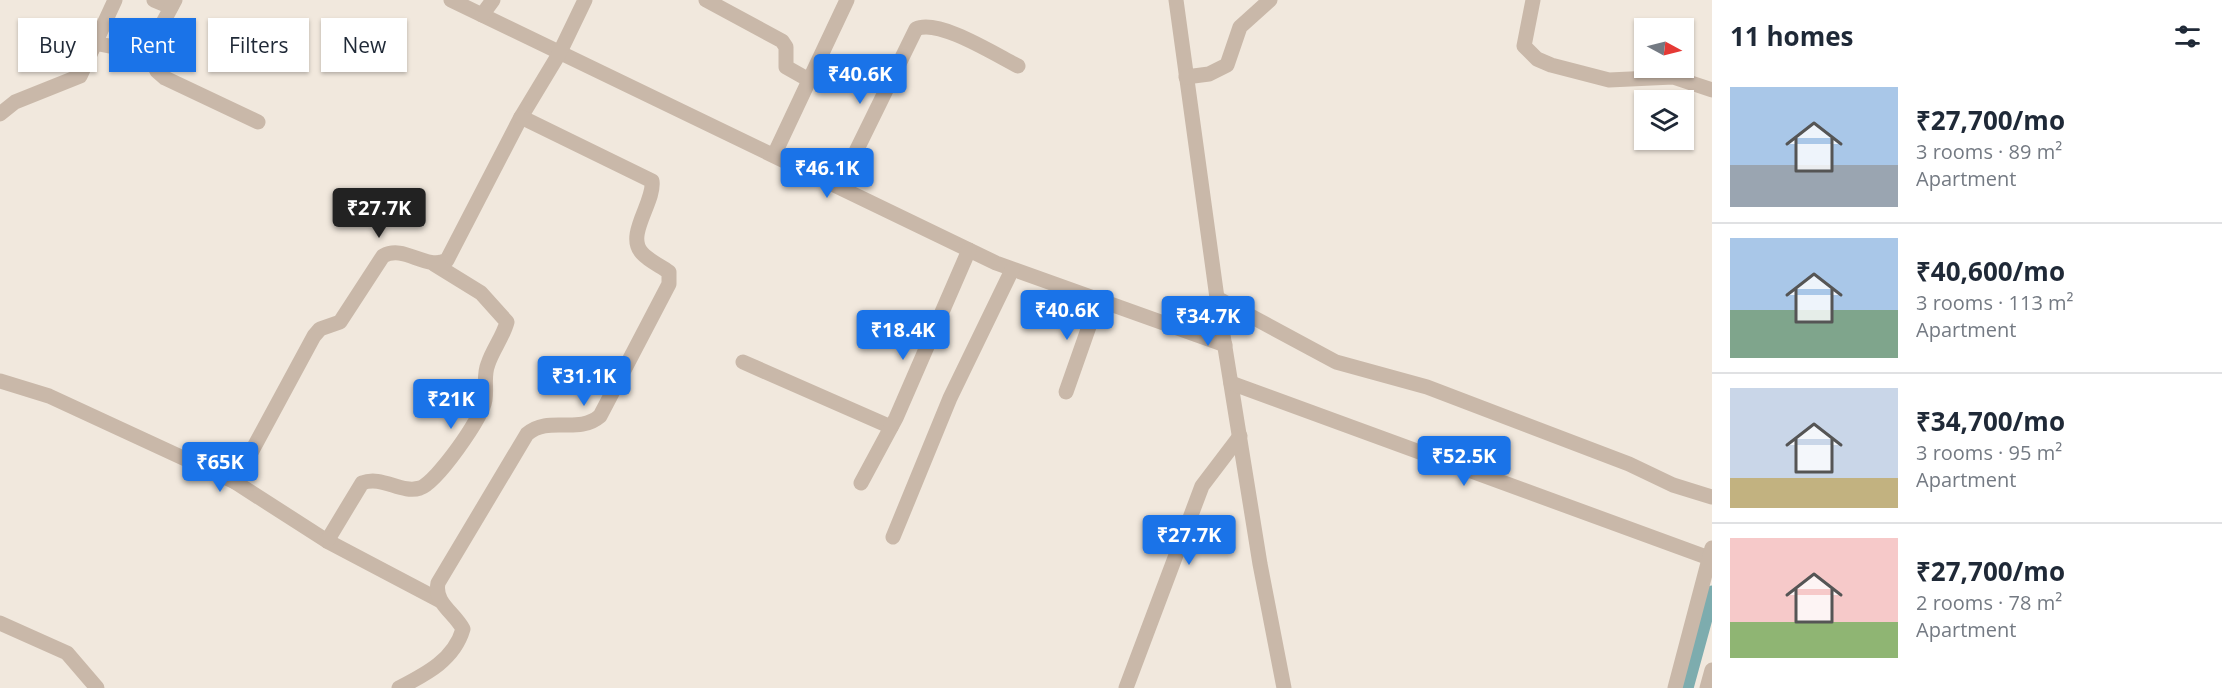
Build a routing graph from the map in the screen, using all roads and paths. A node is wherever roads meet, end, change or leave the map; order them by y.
1 (115, 0) edge
2 (154, 0) edge
3 (451, 0) edge
4 (493, 0) edge
5 (585, 0) edge
6 (706, 0) edge
7 (847, 0) edge
8 (1176, 0) edge
9 (1270, 0) edge
10 (1533, 0) edge
11 (173, 3) edge
12 (482, 15) junction
13 (165, 18) edge
14 (97, 39) edge
15 (559, 54) junction
16 (1018, 66) dead end
17 (82, 72) edge
18 (158, 72) edge
19 (1186, 77) junction
20 (809, 80) junction
21 (1712, 90) edge
22 (0, 114) edge
23 (521, 117) junction
24 (258, 122) dead end
25 (774, 155) junction
26 (839, 186) junction
27 (969, 250) junction
28 (434, 264) junction
29 (1012, 270) junction
30 (1217, 298) junction
31 (1098, 301) junction
32 (1225, 345) junction
33 (743, 362) dead end
34 (0, 381) edge
35 (1231, 383) junction
36 (1066, 392) dead end
37 (891, 427) junction
38 (1240, 436) junction
39 (235, 482) junction
40 (861, 483) dead end
41 (1712, 497) edge
42 (893, 537) dead end
43 (327, 541) junction
44 (1711, 553) edge
45 (439, 600) junction
46 (0, 623) edge
47 (1712, 670) edge
48 (98, 688) edge
49 (399, 688) edge
50 (1126, 688) edge
51 (1284, 688) edge
52 (1675, 688) edge
53 (1707, 688) edge

1 - 14 street
2 - 11 street
3 - 12 street
4 - 12 street
5 - 15 street
6 - 20 street
7 - 20 street
8 - 19 street
9 - 19 street
10 - 21 street
11 - 13 street
12 - 15 street
15 - 23 street
15 - 25 street
16 - 26 street
17 - 22 street
18 - 24 street
19 - 30 street
20 - 25 street
23 - 28 street
23 - 45 street
25 - 26 street
26 - 27 street
27 - 29 street
27 - 37 street
28 - 39 street
28 - 43 street
29 - 31 street
29 - 42 street
30 - 32 street
30 - 41 street
31 - 32 street
31 - 36 street
32 - 35 street
33 - 37 street
34 - 39 street
35 - 38 street
35 - 44 street
37 - 40 street
38 - 50 street
38 - 51 street
39 - 43 street
43 - 45 street
44 - 52 street
45 - 49 street
46 - 48 street
47 - 53 street

